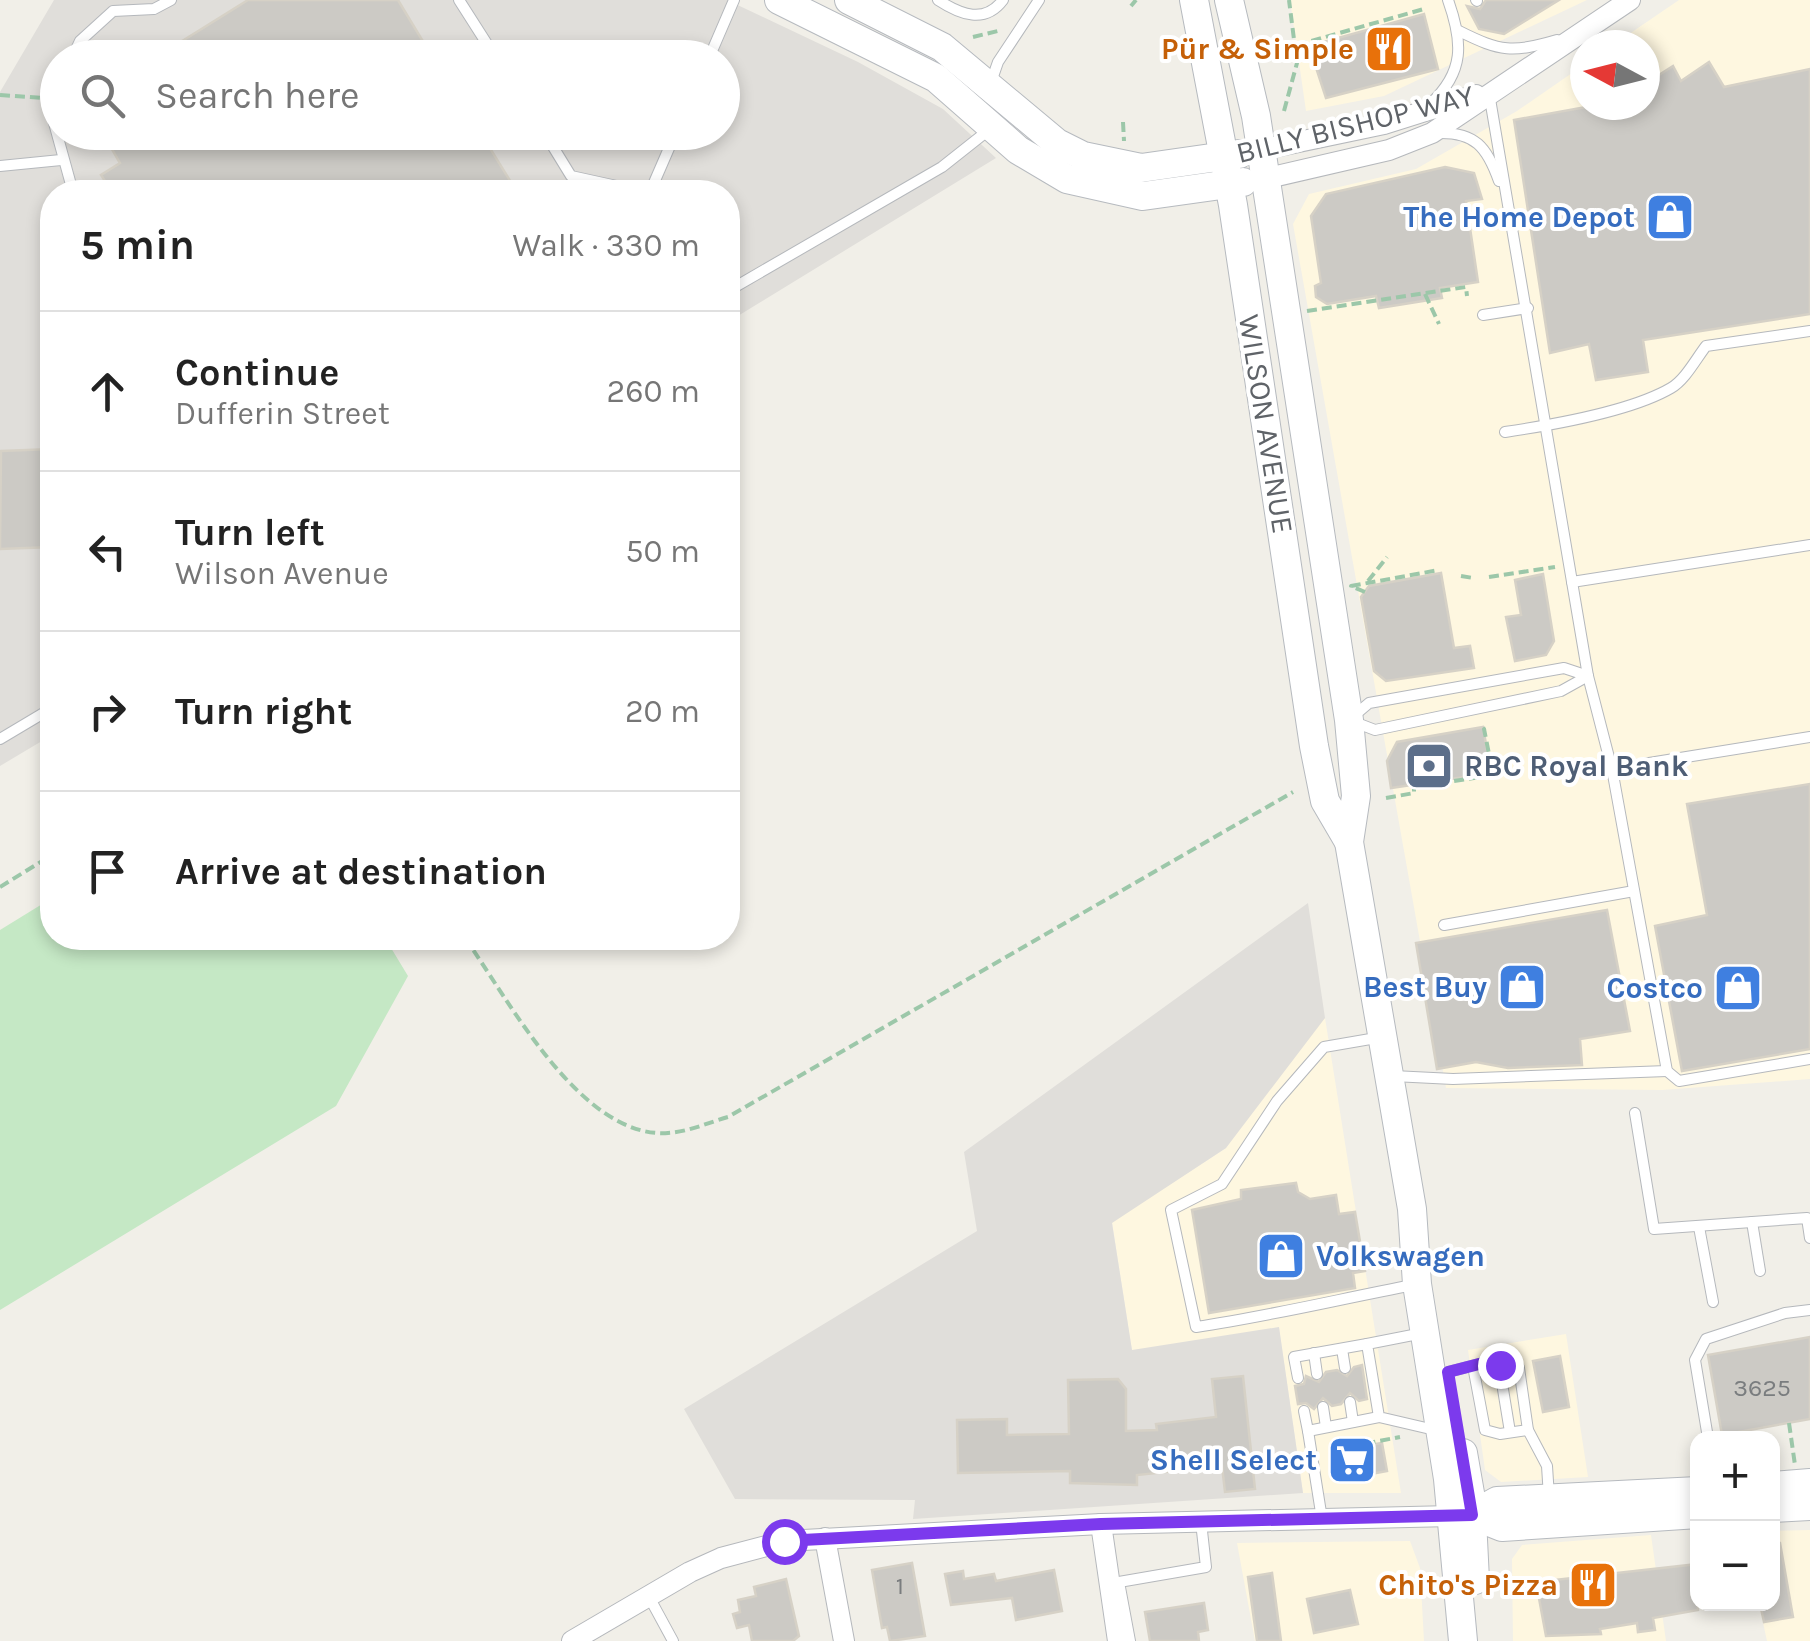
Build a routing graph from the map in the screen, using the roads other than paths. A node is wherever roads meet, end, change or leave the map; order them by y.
1 (170, 0) edge
2 (459, 0) edge
3 (734, 0) edge
4 (779, 0) edge
5 (850, 0) edge
6 (938, 0) edge
7 (1003, 0) edge
8 (1040, 0) edge
9 (1194, 0) edge
10 (1229, 0) edge
11 (1448, 0) edge
12 (1630, 0) edge
13 (1582, 30) edge
14 (1459, 31) junction
15 (1570, 37) edge
16 (1570, 37) edge
17 (81, 40) edge
18 (485, 40) edge
19 (717, 40) edge
20 (990, 85) junction
21 (1489, 92) junction
22 (1426, 108) junction
23 (986, 120) junction
24 (1432, 133) junction
25 (59, 150) edge
26 (555, 150) edge
27 (667, 150) edge
28 (1260, 150) junction
29 (1222, 157) junction
30 (61, 160) junction
31 (0, 166) edge
32 (1264, 179) junction
33 (68, 180) edge
34 (590, 180) edge
35 (653, 180) edge
36 (1228, 185) junction
37 (1508, 205) junction
38 (740, 284) edge
39 (1528, 308) junction
40 (1483, 315) dead end
41 (1810, 331) edge
42 (1545, 426) junction
43 (1505, 432) dead end
44 (1810, 545) edge
45 (1572, 582) junction
46 (1588, 676) junction
47 (40, 715) edge
48 (1350, 720) junction
49 (1312, 728) junction
50 (1810, 736) edge
51 (0, 739) edge
52 (1612, 770) junction
53 (1349, 842) junction
54 (1634, 891) junction
55 (1444, 926) dead end
56 (1384, 1037) junction
57 (1810, 1059) edge
58 (1667, 1070) junction
59 (1390, 1076) junction
60 (1635, 1113) dead end
61 (1412, 1208) junction
62 (1752, 1222) junction
63 (1699, 1227) junction
64 (1810, 1238) edge
65 (1760, 1271) dead end
66 (1417, 1284) junction
67 (1712, 1302) dead end
68 (1810, 1310) edge
69 (1424, 1332) junction
70 (1367, 1344) junction
71 (1342, 1348) junction
72 (1314, 1353) junction
73 (1500, 1365) junction
74 (1345, 1368) dead end
75 (1461, 1369) junction
76 (1318, 1374) dead end
77 (1298, 1378) dead end
78 (1350, 1402) dead end
79 (1324, 1408) dead end
80 (1304, 1411) dead end
81 (1379, 1417) junction
82 (1352, 1422) junction
83 (1326, 1428) junction
84 (1528, 1430) junction
85 (1308, 1431) junction
86 (1707, 1431) edge
87 (1440, 1432) junction
88 (1510, 1432) junction
89 (1690, 1492) edge
90 (1549, 1498) junction
91 (1810, 1506) edge
92 (1780, 1508) edge
93 (1690, 1515) edge
94 (1462, 1516) junction
95 (1322, 1520) junction
96 (1201, 1522) junction
97 (1101, 1524) junction
98 (826, 1538) junction
99 (648, 1595) junction
100 (1119, 1613) junction
101 (576, 1640) edge
102 (673, 1641) edge
103 (844, 1641) edge
104 (1118, 1641) edge
105 (1130, 1641) edge
106 (1463, 1641) edge
107 (1474, 1641) edge

1 - 17 lane
2 - 18 lane
3 - 19 lane
4 - 23 main road, BILLY BISHOP WAY
5 - 20 main road, BILLY BISHOP WAY
6 - 7 lane
8 - 20 lane
9 - 29 main road, WILSON AVENUE
10 - 28 main road, WILSON AVENUE
11 - 14 lane
12 - 13 street, BILLY BISHOP WAY
14 - 15 lane
14 - 22 lane
16 - 21 street, BILLY BISHOP WAY
20 - 23 lane
20 - 29 main road, BILLY BISHOP WAY
21 - 22 street, BILLY BISHOP WAY
21 - 24 street, BILLY BISHOP WAY
21 - 37 lane
22 - 28 street, BILLY BISHOP WAY
23 - 36 main road, BILLY BISHOP WAY
23 - 38 lane
24 - 32 street, BILLY BISHOP WAY
24 - 37 lane
25 - 30 lane
26 - 34 lane
27 - 35 lane
28 - 29 main road, BILLY BISHOP WAY
28 - 32 main road, WILSON AVENUE
29 - 36 main road, WILSON AVENUE
30 - 31 lane
30 - 33 lane
32 - 36 main road, BILLY BISHOP WAY
32 - 48 main road, WILSON AVENUE
36 - 49 main road, WILSON AVENUE
37 - 39 lane
39 - 40 lane
39 - 42 lane
41 - 42 lane
42 - 43 lane
42 - 45 lane
44 - 45 lane
45 - 46 lane
46 - 48 lane
46 - 48 lane
46 - 52 lane
47 - 51 lane
48 - 49 main road
48 - 53 main road, WILSON AVENUE
49 - 53 main road, WILSON AVENUE
50 - 52 lane
52 - 54 lane
53 - 56 main road, WILSON AVENUE
54 - 55 lane
54 - 58 lane
56 - 59 main road, WILSON AVENUE
56 - 66 lane
57 - 58 lane
58 - 59 lane
59 - 61 main road, WILSON AVENUE
60 - 63 lane
61 - 66 main road, WILSON AVENUE
61 - 75 main road, WILSON AVENUE
62 - 63 lane
62 - 64 lane
62 - 65 lane
63 - 67 lane
66 - 69 main road, WILSON AVENUE
68 - 86 lane
69 - 70 lane
69 - 87 main road, WILSON AVENUE
70 - 71 lane
70 - 81 lane
71 - 72 lane
71 - 74 lane
72 - 76 lane
72 - 77 lane
73 - 75 lane
73 - 84 lane
73 - 88 lane
75 - 88 lane
75 - 94 main road, WILSON AVENUE
78 - 82 lane
79 - 83 lane
80 - 85 lane
81 - 82 lane
81 - 87 lane
82 - 83 lane
83 - 85 lane
84 - 88 lane
84 - 90 lane
85 - 95 lane
87 - 94 main road, WILSON AVENUE
89 - 90 main road
90 - 94 main road
91 - 92 main road
93 - 94 main road
94 - 95 street
94 - 106 main road, WILSON AVENUE
94 - 107 main road, WILSON AVENUE
95 - 96 street
96 - 97 street
96 - 100 lane
97 - 98 street
97 - 100 street
98 - 99 street
98 - 103 street
99 - 101 street
99 - 102 lane
100 - 104 street
100 - 105 lane

